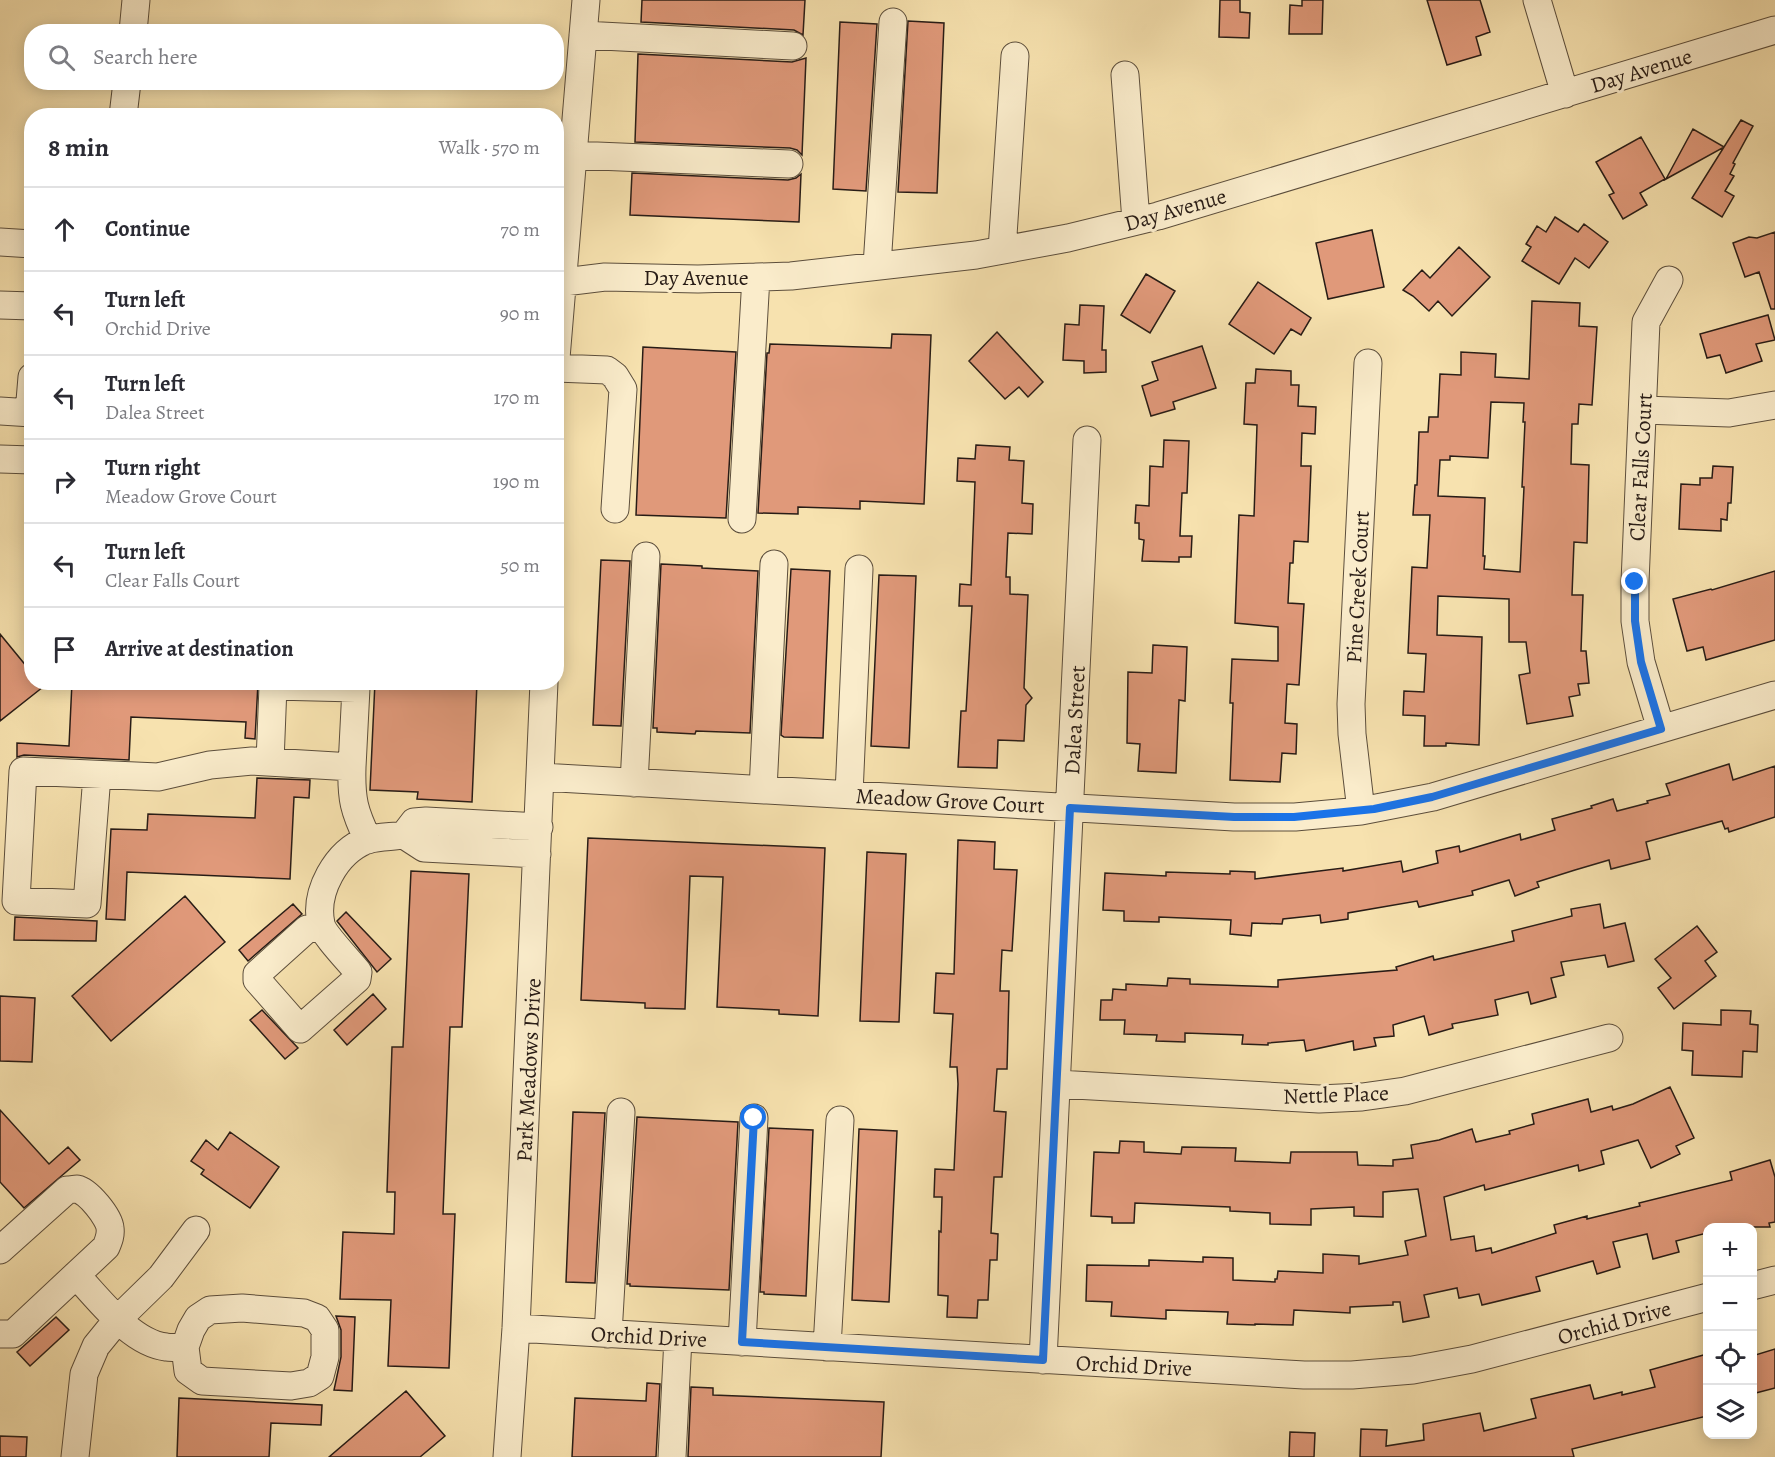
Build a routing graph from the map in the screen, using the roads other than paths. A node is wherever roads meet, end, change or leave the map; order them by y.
1 (136, 0) edge
2 (586, 0) edge
3 (1536, 0) edge
4 (893, 22) dead end
5 (134, 24) edge
6 (1775, 30) edge
7 (583, 35) junction
8 (793, 46) dead end
9 (1015, 57) dead end
10 (1125, 75) dead end
11 (126, 90) edge
12 (1564, 94) junction
13 (124, 108) edge
14 (573, 155) junction
15 (789, 164) dead end
16 (1136, 221) junction
17 (564, 237) edge
18 (0, 242) edge
19 (24, 244) edge
20 (1002, 250) junction
21 (877, 266) junction
22 (756, 277) junction
23 (1669, 280) dead end
24 (564, 282) edge
25 (0, 305) edge
26 (24, 306) edge
27 (1368, 363) dead end
28 (564, 368) edge
29 (1775, 405) edge
30 (1643, 410) junction
31 (0, 411) edge
32 (24, 413) edge
33 (1087, 440) dead end
34 (0, 459) edge
35 (24, 460) edge
36 (615, 509) dead end
37 (742, 519) dead end
38 (646, 556) dead end
39 (774, 564) dead end
40 (859, 569) dead end
41 (273, 690) edge
42 (356, 690) edge
43 (544, 690) edge
44 (1775, 695) edge
45 (1661, 729) junction
46 (270, 762) junction
47 (352, 767) junction
48 (97, 775) junction
49 (541, 777) junction
50 (634, 783) junction
51 (763, 790) junction
52 (849, 794) junction
53 (1070, 808) junction
54 (1361, 811) junction
55 (538, 827) junction
56 (404, 835) junction
57 (368, 840) junction
58 (537, 854) junction
59 (321, 926) dead end
60 (1609, 1038) dead end
61 (1057, 1084) junction
62 (621, 1112) dead end
63 (754, 1118) dead end
64 (840, 1120) dead end
65 (196, 1230) dead end
66 (0, 1250) edge
67 (76, 1275) junction
68 (1775, 1280) edge
69 (1757, 1285) edge
70 (1703, 1298) edge
71 (118, 1319) junction
72 (516, 1328) junction
73 (0, 1334) edge
74 (608, 1334) junction
75 (678, 1338) junction
76 (742, 1342) junction
77 (185, 1347) junction
78 (827, 1347) junction
79 (1043, 1360) junction
80 (75, 1457) edge
81 (507, 1457) edge
82 (672, 1457) edge

1 - 5 street
2 - 7 street
3 - 12 street
4 - 21 street
6 - 12 street, Day Avenue
7 - 8 street
7 - 14 street
9 - 20 street
10 - 16 street
11 - 13 street
12 - 16 street, Day Avenue
14 - 15 street
14 - 17 street
16 - 20 street, Day Avenue
18 - 19 street
20 - 21 street, Day Avenue
21 - 22 street, Day Avenue
22 - 24 street, Day Avenue
22 - 37 street
23 - 30 street, Clear Falls Court
25 - 26 street
27 - 54 street, Pine Creek Court
28 - 36 street
29 - 30 street
30 - 45 street, Clear Falls Court
31 - 32 street
33 - 53 street, Dalea Street
34 - 35 street
38 - 50 street
39 - 51 street
40 - 52 street
41 - 46 street
42 - 47 street
43 - 49 street, Park Meadows Drive
44 - 45 street, Meadow Grove Court
45 - 54 street, Meadow Grove Court
46 - 47 street
46 - 48 street
47 - 57 street
48 - 48 street
49 - 50 street, Meadow Grove Court
49 - 55 street, Park Meadows Drive
50 - 51 street, Meadow Grove Court
51 - 52 street, Meadow Grove Court
52 - 53 street, Meadow Grove Court
53 - 54 street, Meadow Grove Court
53 - 61 street, Dalea Street
55 - 56 street
55 - 58 street, Park Meadows Drive
56 - 57 street
56 - 58 street
57 - 59 street
58 - 72 street, Park Meadows Drive
60 - 61 street, Nettle Place
61 - 79 street, Dalea Street
62 - 74 street
63 - 76 street
64 - 78 street
65 - 71 street
66 - 67 street
67 - 71 street
67 - 73 street
68 - 69 street
70 - 79 street, Orchid Drive
71 - 77 street
71 - 80 street
72 - 74 street, Orchid Drive
72 - 81 street, Park Meadows Drive
74 - 75 street, Orchid Drive
75 - 76 street, Orchid Drive
75 - 82 street
76 - 78 street, Orchid Drive
77 - 77 street
78 - 79 street, Orchid Drive

